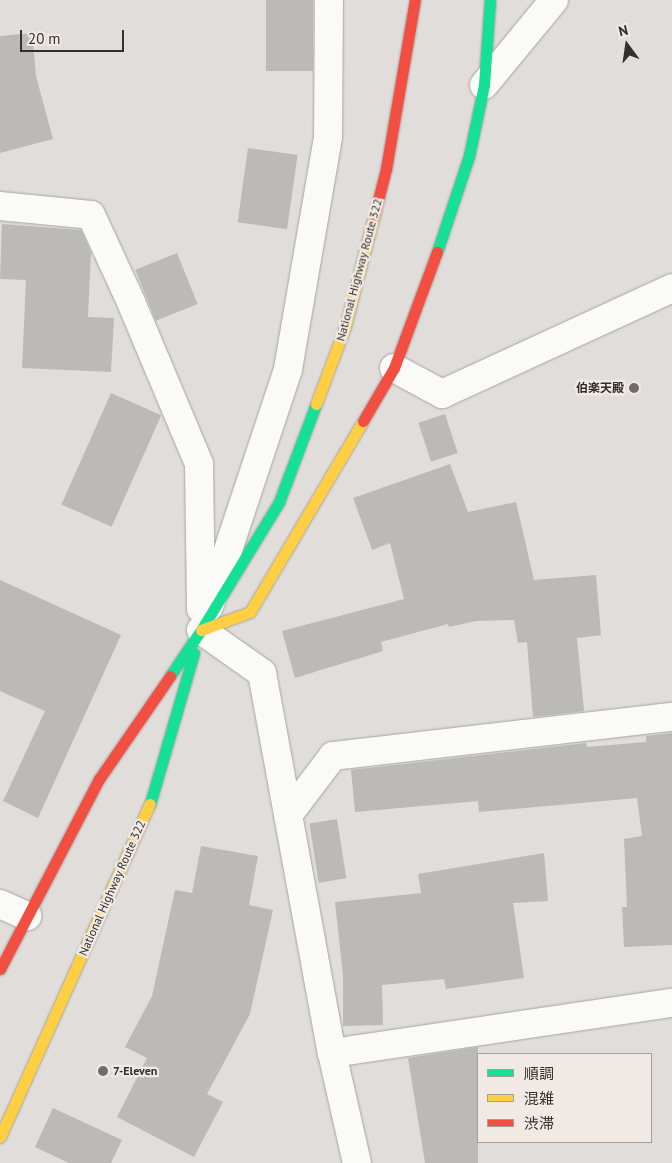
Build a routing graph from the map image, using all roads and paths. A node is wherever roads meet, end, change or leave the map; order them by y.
1 (329, 0) edge
2 (415, 0) edge
3 (490, 0) edge
4 (554, 0) edge
5 (484, 85) junction
6 (0, 206) edge
7 (672, 288) edge
8 (394, 368) junction
9 (201, 630) junction
10 (672, 717) edge
11 (288, 815) junction
12 (0, 904) edge
13 (27, 916) junction
14 (0, 969) edge
15 (672, 1003) edge
16 (332, 1053) junction
17 (0, 1137) edge
18 (357, 1163) edge

1 - 9 street
2 - 9 main road, National Highway Route 322
3 - 5 main road
4 - 5 street
5 - 8 main road
6 - 9 street
7 - 8 street
8 - 9 main road
9 - 11 street
9 - 13 main road, National Highway Route 322
9 - 17 main road, National Highway Route 322
10 - 11 street
11 - 16 street
12 - 13 street
13 - 14 main road, National Highway Route 322
15 - 16 street
16 - 18 street

